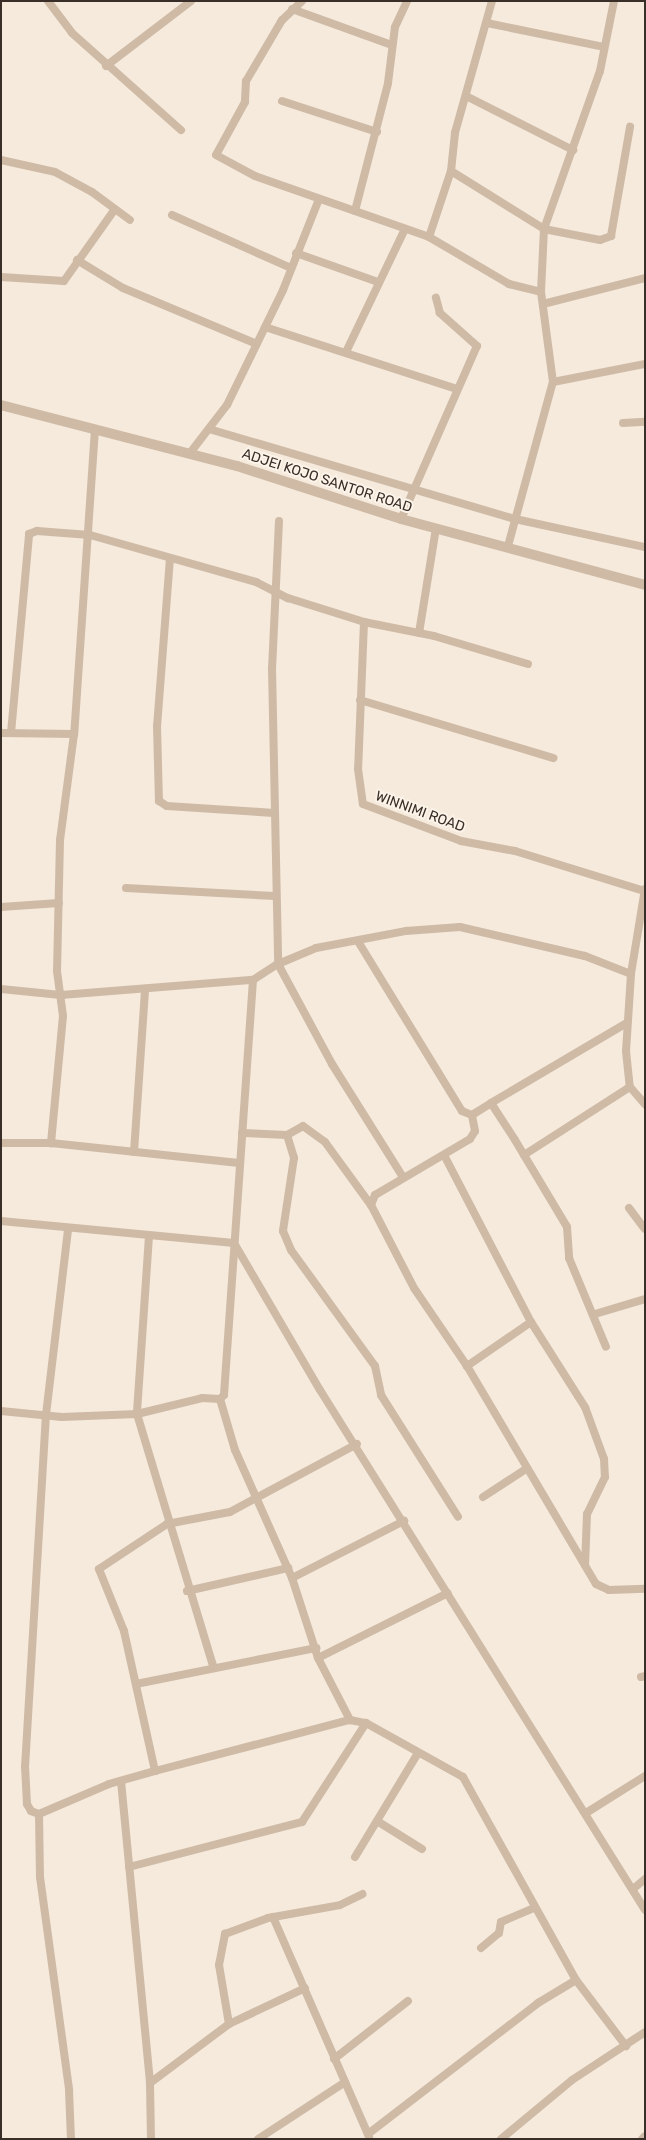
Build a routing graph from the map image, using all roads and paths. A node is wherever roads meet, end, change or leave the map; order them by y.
1 (190, 1) edge
2 (302, 1) edge
3 (407, 1) edge
4 (492, 1) edge
5 (614, 1) edge
6 (52, 3) edge
7 (292, 9) junction
8 (487, 23) junction
9 (392, 45) junction
10 (604, 47) junction
11 (106, 66) junction
12 (468, 97) junction
13 (282, 101) dead end
14 (630, 128) dead end
15 (181, 130) dead end
16 (377, 132) junction
17 (573, 150) junction
18 (1, 160) edge
19 (451, 171) junction
20 (319, 199) junction
21 (115, 209) junction
22 (355, 211) junction
23 (172, 215) dead end
24 (130, 220) dead end
25 (544, 229) junction
26 (404, 231) junction
27 (429, 237) junction
28 (296, 253) junction
29 (77, 260) junction
30 (291, 268) junction
31 (1, 277) edge
32 (645, 278) edge
33 (378, 282) junction
34 (541, 292) junction
35 (436, 298) dead end
36 (543, 304) junction
37 (265, 328) junction
38 (257, 344) junction
39 (346, 352) junction
40 (645, 364) edge
41 (552, 382) junction
42 (457, 389) junction
43 (1, 405) edge
44 (622, 422) dead end
45 (645, 422) edge
46 (95, 429) junction
47 (209, 429) junction
48 (190, 453) junction
49 (416, 488) junction
50 (401, 519) junction
51 (515, 519) junction
52 (279, 521) dead end
53 (436, 528) junction
54 (90, 534) junction
55 (508, 546) junction
56 (645, 546) edge
57 (170, 558) junction
58 (645, 585) edge
59 (275, 592) junction
60 (364, 622) junction
61 (419, 633) junction
62 (528, 664) dead end
63 (360, 700) junction
64 (1, 733) edge
65 (10, 734) junction
66 (74, 734) junction
67 (553, 758) dead end
68 (274, 814) junction
69 (126, 888) dead end
70 (644, 890) edge
71 (275, 896) junction
72 (644, 902) edge
73 (59, 903) junction
74 (1, 907) edge
75 (359, 943) junction
76 (278, 964) junction
77 (631, 974) junction
78 (253, 980) junction
79 (1, 989) edge
80 (145, 992) junction
81 (61, 995) junction
82 (627, 1023) junction
83 (630, 1087) junction
84 (491, 1103) junction
85 (645, 1104) edge
86 (472, 1115) junction
87 (242, 1133) junction
88 (287, 1135) junction
89 (1, 1143) edge
90 (51, 1143) junction
91 (134, 1152) junction
92 (524, 1155) junction
93 (444, 1156) junction
94 (239, 1163) junction
95 (403, 1176) junction
96 (371, 1205) junction
97 (629, 1208) dead end
98 (1, 1221) edge
99 (645, 1229) edge
100 (68, 1230) junction
101 (149, 1236) junction
102 (234, 1243) junction
103 (645, 1299) edge
104 (595, 1314) junction
105 (531, 1322) junction
106 (606, 1347) dead end
107 (467, 1366) junction
108 (220, 1399) junction
109 (1, 1411) edge
110 (46, 1414) junction
111 (137, 1414) junction
112 (357, 1444) junction
113 (526, 1469) junction
114 (483, 1497) dead end
115 (258, 1498) junction
116 (458, 1517) dead end
117 (404, 1522) junction
118 (167, 1524) junction
119 (585, 1566) junction
120 (288, 1568) junction
121 (292, 1578) junction
122 (645, 1589) edge
123 (187, 1591) junction
124 (448, 1593) junction
125 (316, 1648) junction
126 (318, 1658) junction
127 (213, 1666) junction
128 (136, 1684) junction
129 (350, 1720) junction
130 (366, 1723) junction
131 (418, 1753) junction
132 (155, 1771) junction
133 (645, 1776) edge
134 (120, 1781) junction
135 (586, 1813) junction
136 (39, 1814) junction
137 (377, 1821) junction
138 (422, 1849) dead end
139 (355, 1857) dead end
140 (129, 1868) junction
141 (645, 1879) edge
142 (633, 1889) junction
143 (363, 1894) dead end
144 (534, 1908) junction
145 (645, 1910) edge
146 (273, 1917) junction
147 (481, 1948) dead end
148 (576, 1980) junction
149 (305, 1988) junction
150 (408, 2001) dead end
151 (229, 2024) junction
152 (645, 2032) edge
153 (626, 2046) junction
154 (334, 2060) junction
155 (345, 2082) junction
156 (150, 2083) junction
157 (645, 2136) edge
158 (369, 2137) edge
159 (71, 2139) edge
160 (151, 2139) edge
161 (258, 2139) edge
162 (501, 2139) edge
163 (642, 2139) edge

1 - 11 street
2 - 7 street
3 - 9 street
4 - 8 street
5 - 10 street
6 - 11 street
7 - 9 street
7 - 20 street
8 - 10 street
8 - 12 street
9 - 16 street
10 - 17 street
11 - 15 street
12 - 17 street
12 - 19 street
13 - 16 street
14 - 25 street
16 - 22 street
17 - 25 street
18 - 21 street
19 - 25 street
19 - 27 street
20 - 22 street
20 - 28 street
21 - 24 street
21 - 29 street
22 - 26 street
23 - 30 street
25 - 34 street
26 - 27 street
26 - 33 street
27 - 34 street
28 - 30 street
28 - 33 street
29 - 31 street
29 - 38 street
30 - 37 street
32 - 36 street
33 - 39 street
34 - 36 street
35 - 42 street
36 - 41 street
37 - 38 street
37 - 39 street
38 - 47 street
39 - 42 street
40 - 41 street
41 - 51 street
42 - 49 street
43 - 46 street, ADJEI KOJO SANTOR ROAD
44 - 45 street
46 - 48 street, ADJEI KOJO SANTOR ROAD
46 - 54 street
47 - 48 street
47 - 49 street
48 - 50 street, ADJEI KOJO SANTOR ROAD
49 - 50 street
49 - 51 street
50 - 53 street, ADJEI KOJO SANTOR ROAD
51 - 55 street
51 - 56 street
52 - 59 street
53 - 55 street, ADJEI KOJO SANTOR ROAD
53 - 61 street
54 - 57 street
54 - 65 street
54 - 66 street
55 - 58 street, ADJEI KOJO SANTOR ROAD
57 - 59 street
57 - 68 street
59 - 60 street
59 - 68 street
60 - 61 street
60 - 63 street, WINNIMI ROAD
61 - 62 street
63 - 67 street
63 - 70 street, WINNIMI ROAD
64 - 65 street
65 - 66 street
66 - 73 street
68 - 71 street
69 - 71 street
70 - 72 street
71 - 76 street
72 - 77 street
73 - 74 street
73 - 81 street
75 - 76 street
75 - 77 street
75 - 86 street
76 - 78 street
76 - 95 street
77 - 82 street
78 - 80 street
78 - 87 street
79 - 81 street
80 - 81 street
80 - 91 street
81 - 90 street
82 - 83 street
82 - 84 street
83 - 85 street
83 - 92 street
84 - 86 street
84 - 92 street
86 - 93 street
87 - 88 street
87 - 94 street
88 - 96 street
88 - 116 street
89 - 90 street
90 - 91 street
91 - 94 street
92 - 104 street
93 - 95 street
93 - 105 street
94 - 102 street
95 - 96 street
96 - 107 street
97 - 99 street
98 - 100 street
100 - 101 street
100 - 110 street
101 - 102 street
101 - 111 street
102 - 108 street
102 - 112 street
103 - 104 street
104 - 106 street
105 - 107 street
105 - 119 street
107 - 113 street
108 - 111 street
108 - 115 street
109 - 110 street
110 - 111 street
110 - 136 street
111 - 118 street
112 - 115 street
112 - 117 street
113 - 114 street
113 - 119 street
115 - 118 street
115 - 120 street
117 - 121 street
117 - 124 street
118 - 123 street
118 - 128 street
119 - 122 street
120 - 121 street
120 - 123 street
121 - 125 street
123 - 127 street
124 - 126 street
124 - 135 street
125 - 126 street
125 - 127 street
126 - 129 street
127 - 128 street
128 - 132 street
129 - 130 street
129 - 132 street
130 - 131 street
130 - 140 street
131 - 137 street
131 - 144 street
132 - 134 street
133 - 135 street
134 - 136 street
134 - 140 street
135 - 142 street
136 - 159 street
137 - 138 street
137 - 139 street
140 - 156 street
141 - 142 street
142 - 145 street
143 - 146 street
144 - 147 street
144 - 148 street
146 - 149 street
146 - 151 street
148 - 153 street
148 - 158 street
149 - 151 street
149 - 154 street
150 - 154 street
151 - 156 street
152 - 153 street
153 - 162 street
154 - 155 street
155 - 158 street
155 - 161 street
156 - 160 street
157 - 163 street

